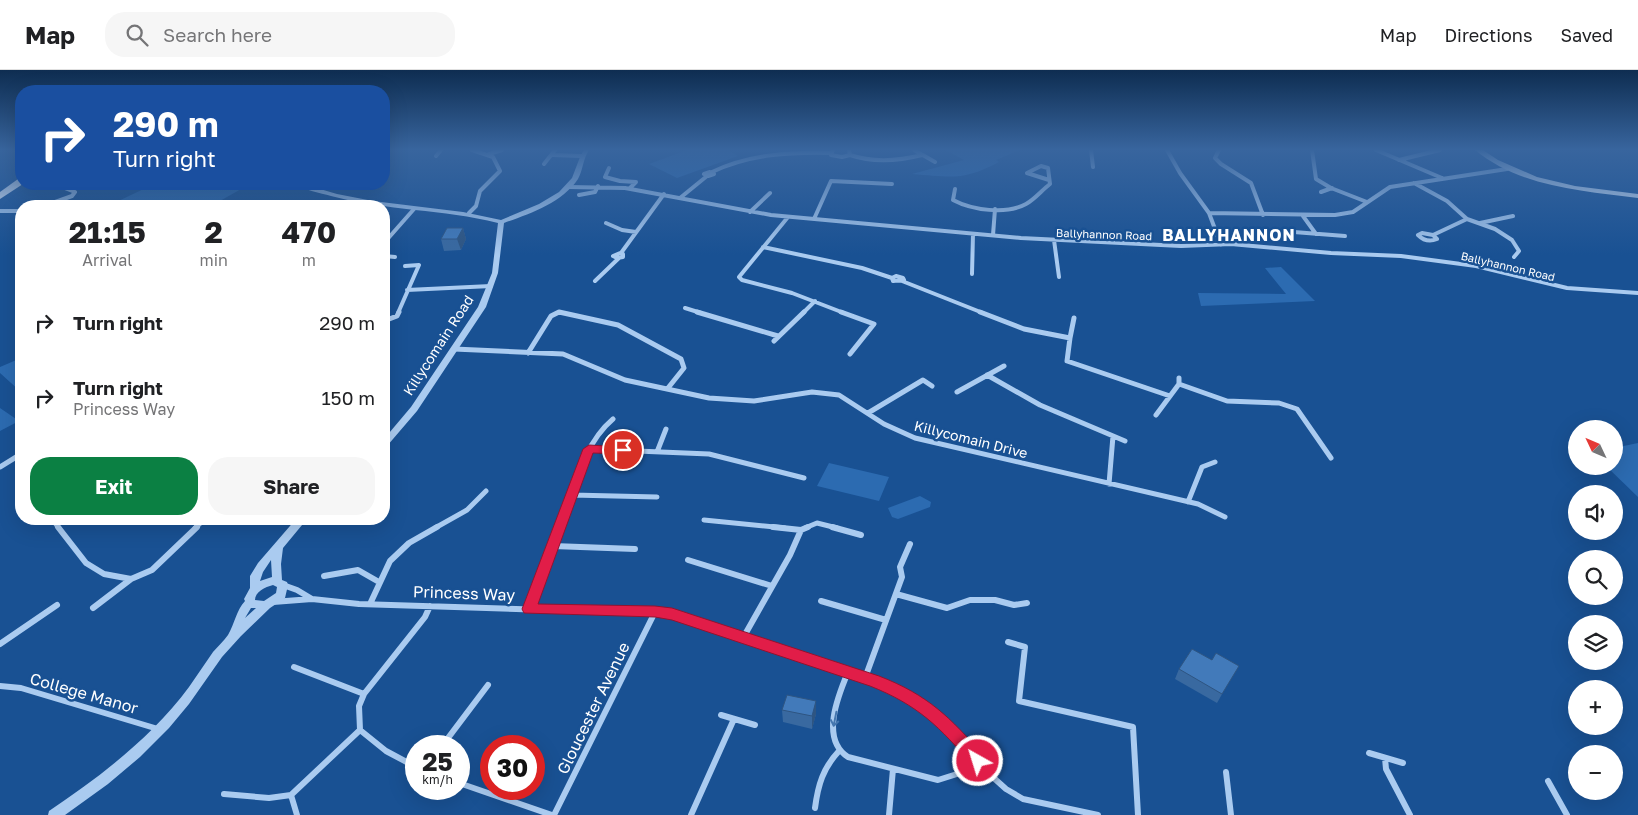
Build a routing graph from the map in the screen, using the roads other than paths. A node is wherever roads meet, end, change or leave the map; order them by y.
1 (15, 185) edge
2 (486, 185) edge
3 (633, 185) edge
4 (696, 185) edge
5 (829, 185) edge
6 (1049, 185) edge
7 (1188, 185) edge
8 (1252, 185) edge
9 (1326, 185) edge
10 (1403, 185) edge
11 (1417, 185) edge
12 (1561, 185) edge
13 (598, 186) junction
14 (569, 187) joint
15 (630, 188) junction
16 (1332, 188) junction
17 (955, 189) dead end
18 (70, 190) edge
19 (316, 190) edge
20 (1321, 192) dead end
21 (770, 193) dead end
22 (664, 194) junction
23 (579, 195) dead end
24 (0, 196) edge
25 (1638, 196) edge
26 (680, 198) junction
27 (61, 200) edge
28 (354, 200) edge
29 (1367, 202) junction
30 (390, 207) edge
31 (414, 209) junction
32 (994, 209) junction
33 (0, 211) edge
34 (15, 211) edge
35 (750, 212) junction
36 (469, 213) junction
37 (1209, 213) junction
38 (1263, 215) junction
39 (1303, 216) junction
40 (1513, 216) dead end
41 (788, 217) junction
42 (814, 219) junction
43 (1467, 220) junction
44 (500, 222) junction
45 (606, 223) dead end
46 (1480, 223) junction
47 (1281, 231) dead end
48 (636, 232) junction
49 (973, 234) junction
50 (1316, 234) junction
51 (993, 235) junction
52 (1433, 235) dead end
53 (390, 236) edge
54 (1346, 236) dead end
55 (1054, 240) junction
56 (1221, 245) junction
57 (763, 247) junction
58 (1514, 256) dead end
59 (390, 257) edge
60 (395, 257) dead end
61 (405, 266) dead end
62 (972, 274) dead end
63 (1060, 277) dead end
64 (595, 281) dead end
65 (491, 286) junction
66 (407, 290) junction
67 (1638, 293) edge
68 (815, 301) junction
69 (684, 308) dead end
70 (1074, 318) dead end
71 (390, 319) edge
72 (778, 336) junction
73 (1070, 338) junction
74 (774, 341) dead end
75 (454, 349) junction
76 (528, 353) junction
77 (850, 354) dead end
78 (1004, 366) dead end
79 (987, 375) junction
80 (932, 386) dead end
81 (668, 388) junction
82 (957, 392) dead end
83 (1170, 396) junction
84 (868, 413) junction
85 (1156, 414) dead end
86 (613, 419) dead end
87 (666, 429) dead end
88 (1113, 436) junction
89 (390, 437) edge
90 (1125, 441) dead end
91 (589, 449) junction
92 (657, 452) junction
93 (15, 458) edge
94 (1331, 458) dead end
95 (1215, 462) dead end
96 (0, 467) edge
97 (804, 478) dead end
98 (1109, 484) junction
99 (486, 491) dead end
100 (572, 495) junction
101 (657, 497) dead end
102 (1188, 502) junction
103 (1225, 517) dead end
104 (704, 520) dead end
105 (57, 525) edge
106 (199, 525) edge
107 (297, 525) edge
108 (801, 530) junction
109 (861, 535) dead end
110 (910, 544) dead end
111 (279, 546) junction
112 (553, 546) junction
113 (635, 549) dead end
114 (688, 560) dead end
115 (324, 576) dead end
116 (130, 580) junction
117 (379, 582) junction
118 (280, 584) junction
119 (772, 586) junction
120 (255, 589) junction
121 (896, 594) junction
122 (312, 599) junction
123 (822, 601) dead end
124 (250, 602) junction
125 (1027, 603) dead end
126 (269, 604) junction
127 (370, 604) junction
128 (57, 605) dead end
129 (430, 606) junction
130 (94, 608) dead end
131 (529, 609) junction
132 (655, 612) junction
133 (886, 620) junction
134 (233, 636) junction
135 (743, 638) junction
136 (1008, 642) dead end
137 (0, 644) edge
138 (294, 667) dead end
139 (848, 672) junction
140 (865, 678) junction
141 (488, 685) dead end
142 (0, 686) edge
143 (364, 694) junction
144 (722, 714) dead end
145 (734, 719) junction
146 (754, 726) dead end
147 (160, 730) junction
148 (360, 730) junction
149 (450, 735) edge
150 (839, 751) junction
151 (1369, 753) dead end
152 (1385, 758) junction
153 (978, 761) junction
154 (405, 762) edge
155 (1403, 763) dead end
156 (892, 769) junction
157 (1226, 772) dead end
158 (1548, 781) dead end
159 (470, 786) edge
160 (224, 794) dead end
161 (291, 795) junction
162 (815, 808) dead end
163 (1082, 813) edge
164 (54, 815) edge
165 (297, 815) edge
166 (553, 815) edge
167 (691, 815) edge
168 (889, 815) edge
169 (1098, 815) edge
170 (1138, 815) edge
171 (1231, 815) edge
172 (1410, 815) edge
173 (1567, 815) edge

1 - 24 main road
2 - 36 street
3 - 15 street
4 - 26 street
5 - 42 street
6 - 32 street
7 - 37 street
8 - 38 street
9 - 16 street
10 - 29 street
11 - 43 street
12 - 25 main road
13 - 14 street, Ballyhannon Road
13 - 15 street, Ballyhannon Road
13 - 23 street
14 - 44 street
15 - 22 street, Ballyhannon Road
16 - 20 street
16 - 29 street
17 - 32 street
18 - 27 street
19 - 28 street
21 - 35 street
22 - 26 street, Ballyhannon Road
22 - 48 street
26 - 35 street, Ballyhannon Road
29 - 39 street
30 - 31 street
31 - 36 street
31 - 53 street
32 - 51 street
33 - 34 street
35 - 41 street, Ballyhannon Road
36 - 44 street
37 - 38 street
37 - 56 street
38 - 39 street
39 - 50 street
40 - 46 street
41 - 42 street, Ballyhannon Road
41 - 57 street
42 - 49 street, Ballyhannon Road
43 - 46 street
43 - 52 street
44 - 65 street, Killycomain Road
45 - 48 street
46 - 58 street
47 - 50 street
48 - 64 street
49 - 51 street, Ballyhannon Road
49 - 62 street
50 - 54 street
51 - 55 street, Ballyhannon Road
55 - 56 street, Ballyhannon Road
55 - 63 street
56 - 67 street, Ballyhannon Road
57 - 68 street
57 - 73 street
59 - 60 street
61 - 66 street
65 - 66 street
65 - 75 street, Killycomain Road
66 - 71 street
68 - 72 street
68 - 77 street
69 - 72 street
70 - 73 street
72 - 74 street
73 - 83 street
75 - 76 street, Killycomain Drive
75 - 89 street, Killycomain Road
76 - 81 street, Killycomain Drive
76 - 81 street
78 - 79 street
79 - 82 street
79 - 88 street
80 - 84 street
81 - 84 street, Killycomain Drive
83 - 85 street
83 - 94 street
84 - 98 street, Killycomain Drive
86 - 91 street
87 - 92 street
88 - 90 street
88 - 98 street
91 - 92 street
91 - 100 street
92 - 97 street
93 - 96 street
95 - 102 street
98 - 102 street, Killycomain Drive
99 - 117 street
100 - 101 street
100 - 112 street
102 - 103 street, Killycomain Drive
104 - 108 street
105 - 116 street
106 - 116 street
107 - 111 street
108 - 109 street
108 - 119 street
110 - 121 street
111 - 118 street
111 - 120 street
112 - 113 street
112 - 131 street
114 - 119 street
115 - 117 street
116 - 130 street
117 - 127 street
118 - 120 street
118 - 122 street, Princess Way
118 - 126 street
119 - 135 street
120 - 124 street
121 - 125 street
121 - 133 street
122 - 126 street, Princess Way
122 - 127 street, Princess Way
123 - 133 street
124 - 126 street
124 - 134 street
126 - 134 street
127 - 129 street, Princess Way
128 - 137 street
129 - 131 street, Princess Way
129 - 143 street
131 - 132 street, Princess Way
132 - 135 street, Princess Way
132 - 166 street, Gloucester Avenue
133 - 140 street
134 - 147 street
135 - 139 street, Princess Way
136 - 170 street
138 - 143 street
139 - 140 street, Princess Way
139 -> 150 street
140 - 153 street, Princess Way
141 - 149 street
142 - 147 street, College Manor
143 - 148 street
144 - 145 street
145 - 146 street
145 - 167 street
147 - 164 street
148 - 154 street
148 - 161 street
150 - 156 street
150 - 162 street
151 - 152 street
152 - 155 street
152 - 172 street
153 - 156 street
153 - 163 street, Princess Way
156 - 168 street
157 - 171 street
158 - 173 street
159 - 166 street
160 - 161 street
161 - 165 street
163 - 169 street, Princess Way

